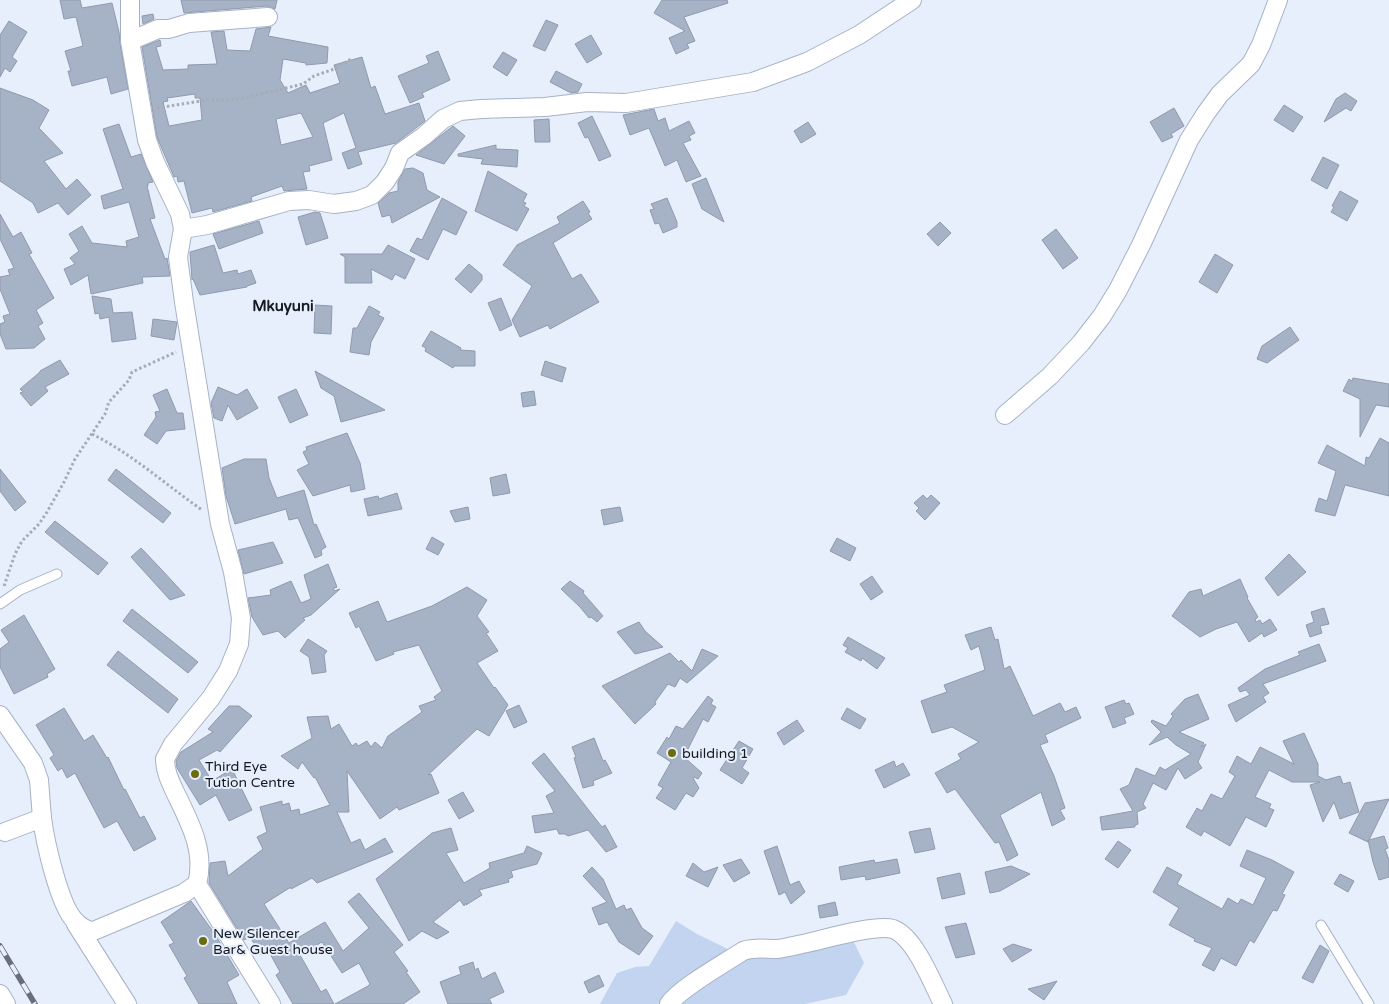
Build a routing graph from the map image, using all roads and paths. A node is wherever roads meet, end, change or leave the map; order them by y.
1 (130, 0) edge
2 (912, 0) edge
3 (1278, 0) edge
4 (268, 17) dead end
5 (130, 41) junction
6 (350, 58) dead end
7 (141, 111) junction
8 (183, 229) junction
9 (192, 352) junction
10 (1005, 415) dead end
11 (92, 434) junction
12 (220, 524) junction
13 (57, 574) dead end
14 (2, 590) dead end
15 (0, 604) edge
16 (0, 715) edge
17 (42, 818) junction
18 (5, 832) dead end
19 (197, 884) junction
20 (74, 921) junction
21 (1321, 925) dead end
22 (0, 994) edge
23 (6, 1004) edge
24 (127, 1004) edge
25 (270, 1004) edge
26 (669, 1004) edge
27 (943, 1004) edge
28 (1370, 1004) edge

1 - 5 street
2 - 8 street
3 - 10 street
4 - 5 street
5 - 7 street
6 - 7 path
7 - 8 street
8 - 9 street
9 - 11 path
9 - 12 street
11 - 12 path
11 - 14 path
12 - 19 street
13 - 15 lane
16 - 17 street
17 - 18 street
17 - 20 street
19 - 20 street
19 - 25 street
20 - 24 street
21 - 28 lane
22 - 23 street
26 - 27 street

